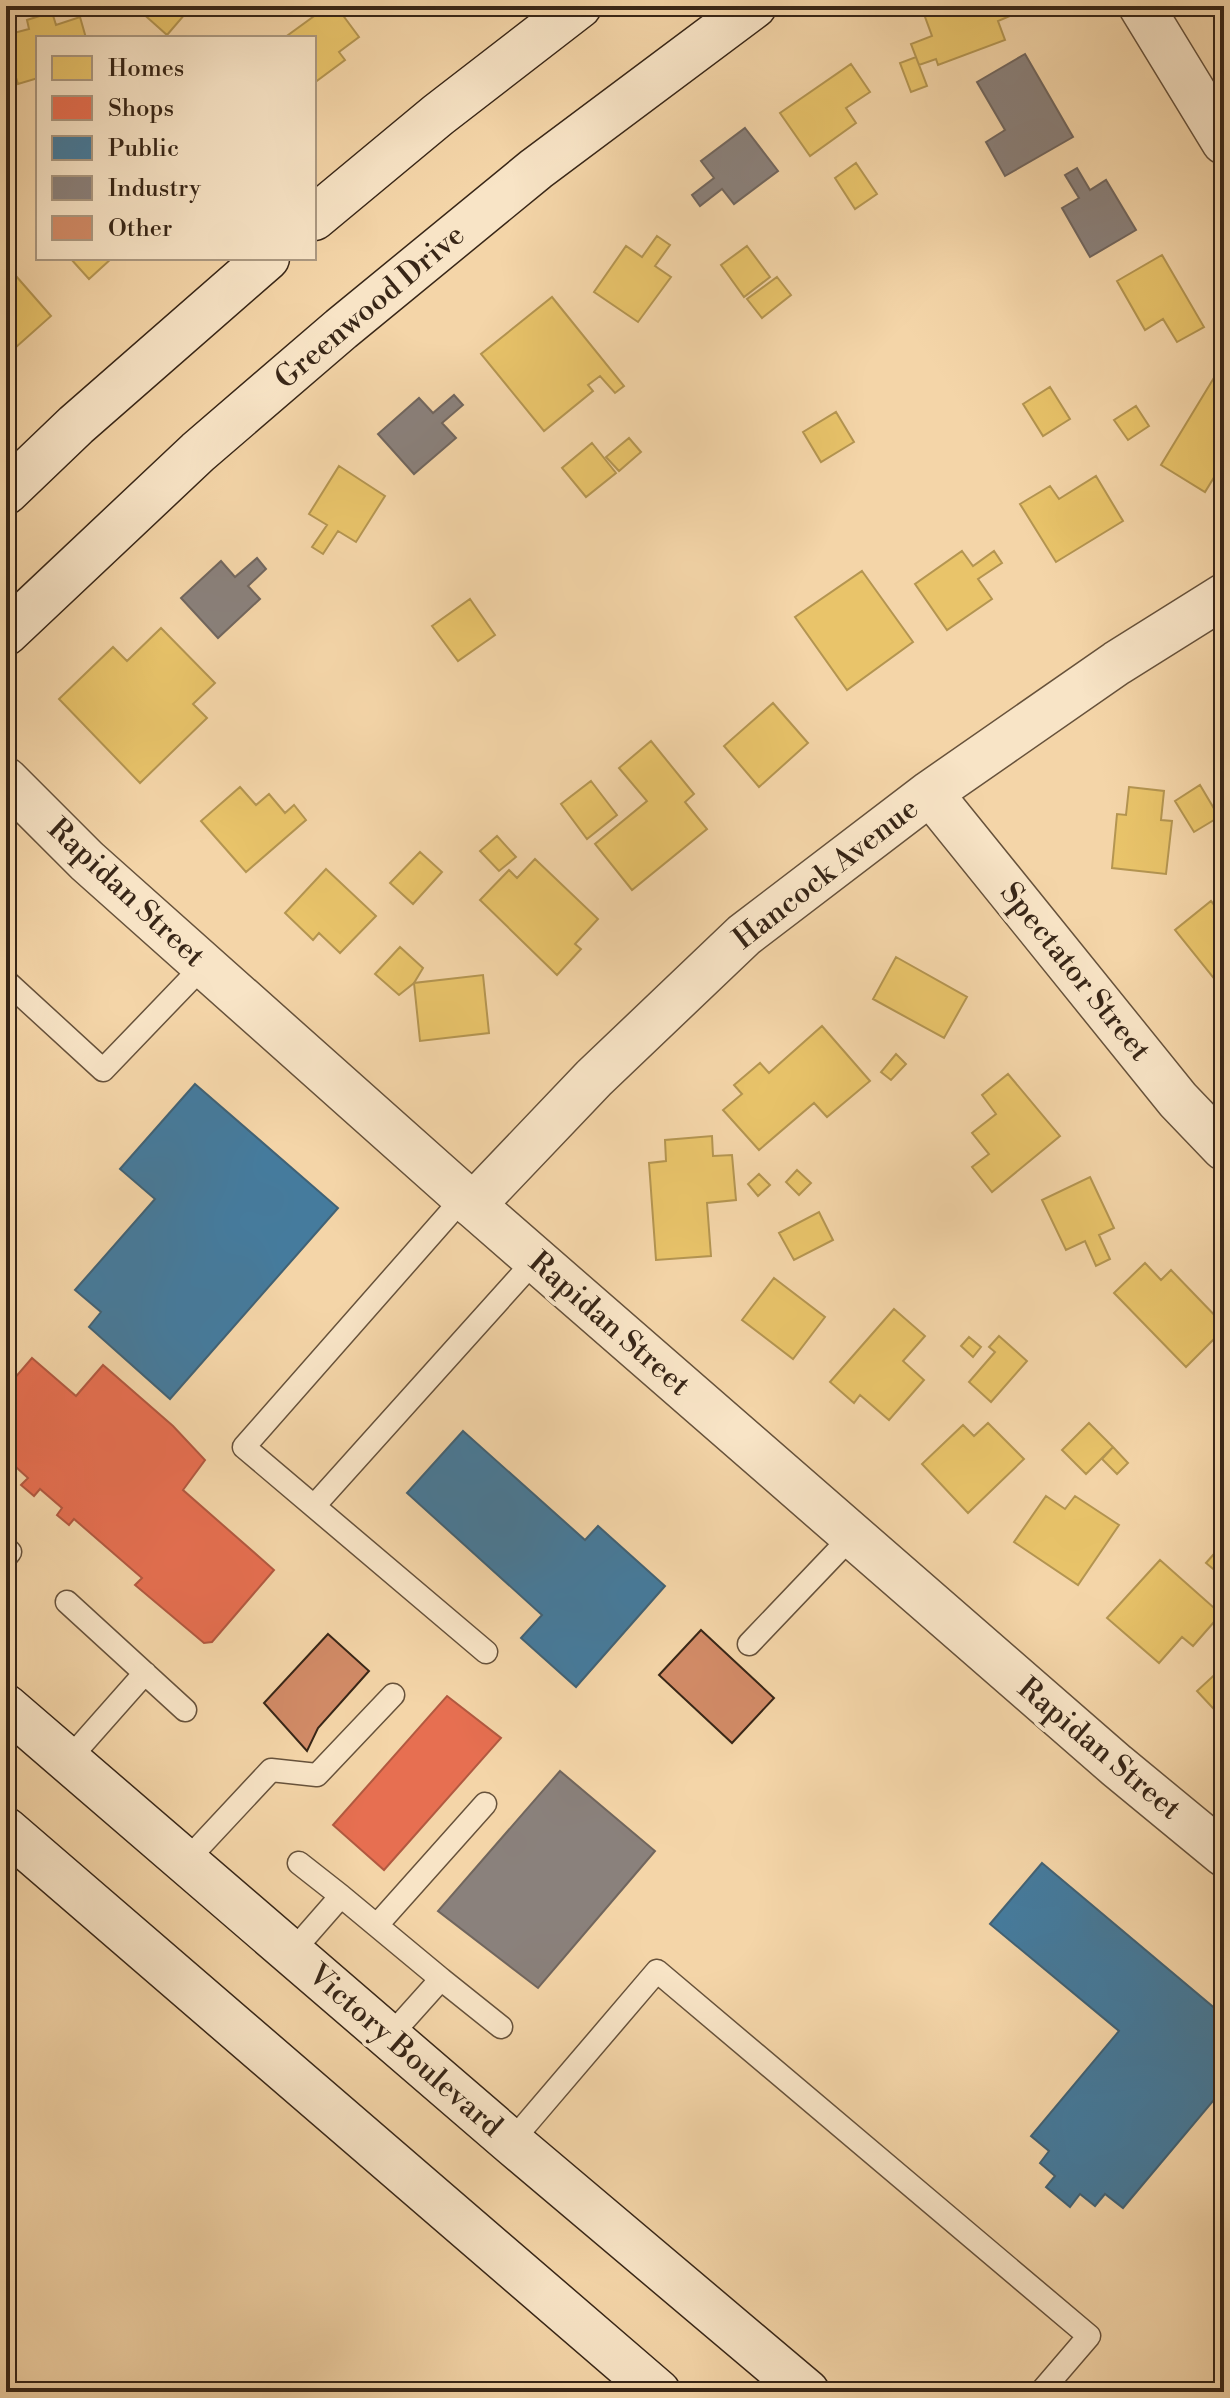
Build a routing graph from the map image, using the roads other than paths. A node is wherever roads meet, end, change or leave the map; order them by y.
1 (579, 6) edge
2 (754, 6) edge
3 (1141, 6) edge
4 (1224, 142) edge
5 (316, 216) edge
6 (265, 260) edge
7 (6, 492) edge
8 (1224, 596) edge
9 (6, 633) edge
10 (6, 780) edge
11 (930, 793) junction
12 (204, 965) junction
13 (8, 988) edge
14 (1224, 1148) edge
15 (468, 1201) junction
16 (536, 1259) junction
17 (314, 1506) junction
18 (852, 1536) junction
19 (6, 1548) edge
20 (6, 1557) edge
21 (67, 1602) dead end
22 (749, 1644) dead end
23 (486, 1652) dead end
24 (145, 1673) junction
25 (393, 1695) dead end
26 (6, 1707) edge
27 (185, 1710) dead end
28 (68, 1760) junction
29 (485, 1804) dead end
30 (6, 1830) edge
31 (1224, 1854) edge
32 (186, 1861) junction
33 (299, 1863) dead end
34 (341, 1896) junction
35 (377, 1925) junction
36 (292, 1952) junction
37 (441, 1979) junction
38 (501, 2027) dead end
39 (389, 2037) junction
40 (511, 2142) junction
41 (658, 2392) edge
42 (807, 2392) edge
43 (1041, 2392) edge

1 - 5 main road
2 - 9 main road, Greenwood Drive
3 - 4 main road
6 - 7 main road
8 - 11 main road, Hancock Avenue
10 - 12 main road, Rapidan Street
11 - 14 main road, Spectator Street
11 - 15 main road, Hancock Avenue
12 - 13 lane
12 - 15 main road, Rapidan Street
15 - 16 main road, Rapidan Street
15 - 17 lane
16 - 17 lane
16 - 18 main road, Rapidan Street
17 - 23 lane
18 - 22 lane
18 - 31 main road, Rapidan Street
19 - 20 lane
21 - 24 lane
24 - 27 lane
24 - 28 lane
25 - 32 lane
26 - 28 main road, Victory Boulevard
28 - 32 main road, Victory Boulevard
29 - 35 lane
30 - 41 main road
32 - 36 main road, Victory Boulevard
33 - 34 lane
34 - 35 lane
34 - 36 lane
35 - 37 lane
36 - 39 main road, Victory Boulevard
37 - 38 lane
37 - 39 lane
39 - 40 main road, Victory Boulevard
40 - 42 main road, Victory Boulevard
40 - 43 lane

